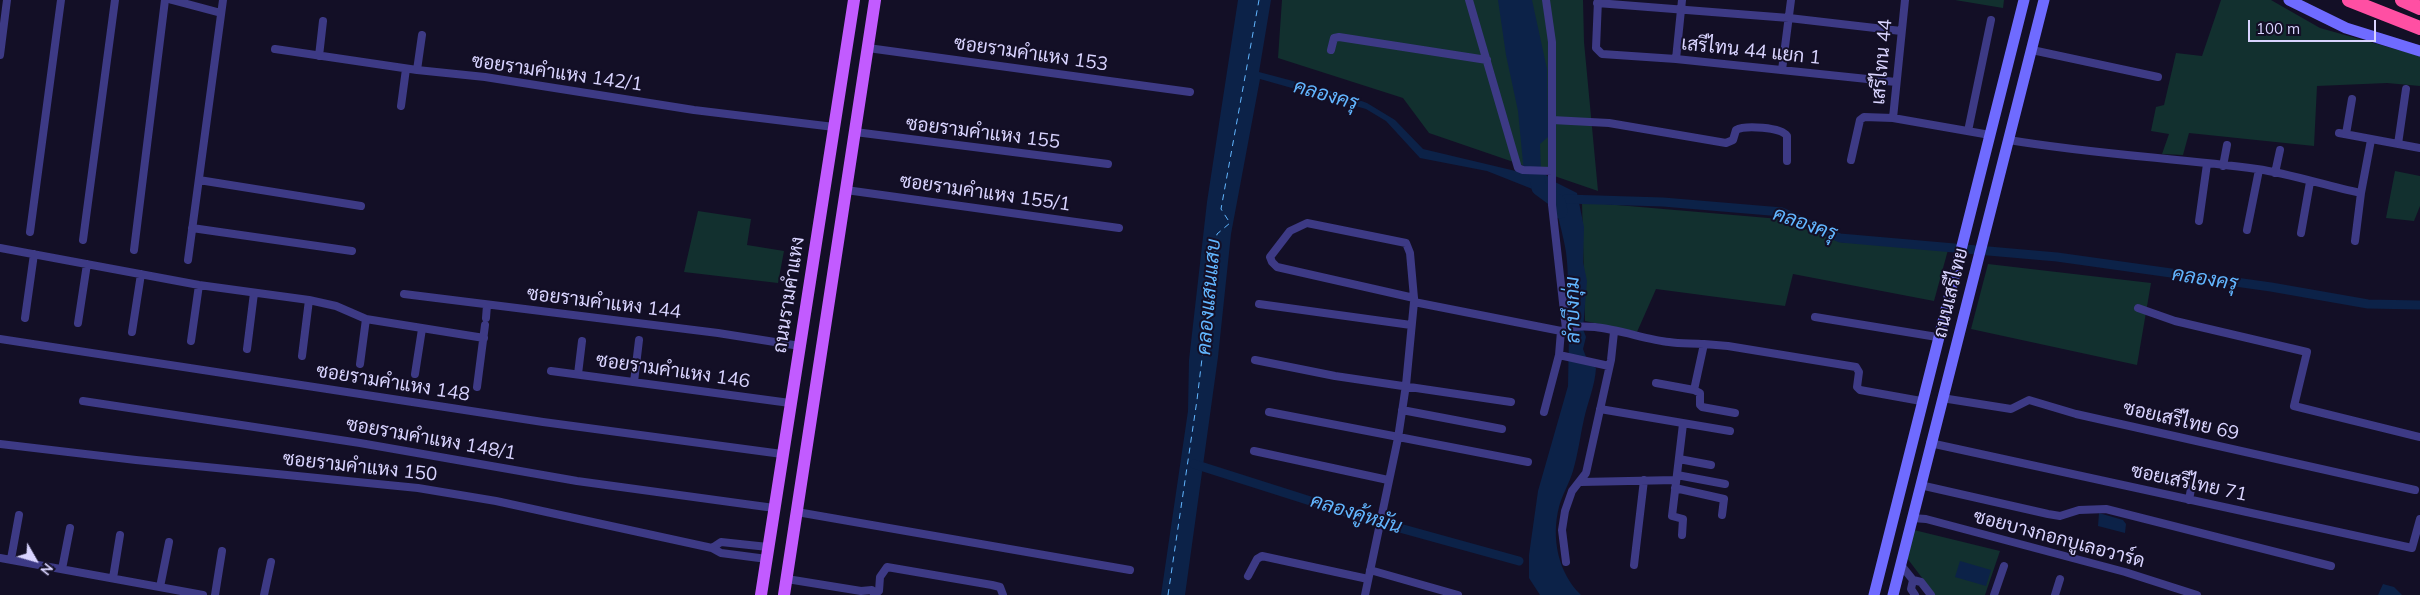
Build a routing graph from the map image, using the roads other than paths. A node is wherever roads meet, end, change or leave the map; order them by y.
1 (7, 0) edge
2 (61, 0) edge
3 (115, 0) edge
4 (165, 0) edge
5 (172, 0) edge
6 (223, 0) edge
7 (854, 0) edge
8 (875, 0) edge
9 (1469, 0) edge
10 (1546, 0) edge
11 (1682, 0) edge
12 (1791, 0) edge
13 (1905, 0) edge
14 (2016, 0) edge
15 (2024, 0) edge
16 (2044, 0) edge
17 (2289, 0) edge
18 (2349, 0) edge
19 (2402, 0) edge
20 (1598, 1) edge
21 (2420, 8) edge
22 (1682, 9) junction
23 (221, 13) junction
24 (1789, 18) junction
25 (1991, 20) dead end
26 (322, 21) dead end
27 (2420, 28) edge
28 (1901, 31) junction
29 (422, 35) dead end
30 (2016, 35) junction
31 (868, 48) junction
32 (275, 49) dead end
33 (1331, 50) dead end
34 (2032, 50) junction
35 (2420, 51) edge
36 (0, 55) edge
37 (319, 56) junction
38 (1676, 59) junction
39 (1488, 60) junction
40 (406, 68) junction
41 (417, 70) junction
42 (1782, 70) junction
43 (2158, 77) dead end
44 (1896, 82) junction
45 (2406, 89) dead end
46 (1190, 92) dead end
47 (2352, 99) dead end
48 (401, 106) dead end
49 (1893, 118) junction
50 (1552, 120) junction
51 (834, 127) junction
52 (1968, 131) junction
53 (855, 132) junction
54 (1990, 135) junction
55 (2008, 140) junction
56 (2371, 140) junction
57 (2398, 144) junction
58 (2227, 145) dead end
59 (2420, 148) edge
60 (2280, 150) dead end
61 (1851, 160) dead end
62 (1787, 161) dead end
63 (1108, 164) dead end
64 (2207, 164) junction
65 (2222, 166) junction
66 (2259, 170) junction
67 (1550, 172) junction
68 (2275, 174) junction
69 (199, 180) junction
70 (2310, 182) junction
71 (846, 190) junction
72 (2361, 193) junction
73 (361, 206) dead end
74 (2199, 221) dead end
75 (192, 228) junction
76 (1119, 228) dead end
77 (2247, 230) dead end
78 (30, 232) dead end
79 (2301, 233) dead end
80 (83, 240) dead end
81 (2355, 241) dead end
82 (0, 248) edge
83 (134, 250) dead end
84 (352, 251) dead end
85 (34, 254) junction
86 (188, 260) dead end
87 (87, 264) junction
88 (141, 274) junction
89 (199, 285) junction
90 (254, 292) junction
91 (404, 294) dead end
92 (308, 300) junction
93 (1414, 300) junction
94 (1259, 304) dead end
95 (487, 305) junction
96 (2138, 308) dead end
97 (1814, 317) dead end
98 (25, 318) dead end
99 (366, 319) junction
100 (78, 323) dead end
101 (1411, 325) junction
102 (422, 329) junction
103 (1566, 329) junction
104 (132, 332) dead end
105 (1614, 332) junction
106 (1937, 337) junction
107 (484, 338) junction
108 (0, 340) edge
109 (639, 340) dead end
110 (191, 341) dead end
111 (582, 341) dead end
112 (1704, 344) junction
113 (800, 346) junction
114 (247, 348) dead end
115 (302, 356) dead end
116 (1563, 356) junction
117 (1255, 360) dead end
118 (360, 364) dead end
119 (1609, 366) junction
120 (551, 371) dead end
121 (416, 374) dead end
122 (578, 374) junction
123 (634, 382) junction
124 (1656, 383) dead end
125 (1406, 385) junction
126 (477, 387) dead end
127 (1694, 390) junction
128 (1942, 398) junction
129 (84, 401) dead end
130 (1921, 401) junction
131 (1511, 402) dead end
132 (790, 403) junction
133 (1600, 409) junction
134 (1402, 410) junction
135 (1269, 412) dead end
136 (1544, 412) dead end
137 (1734, 414) dead end
138 (1684, 424) junction
139 (1502, 429) dead end
140 (1730, 431) dead end
141 (2420, 437) edge
142 (1398, 438) junction
143 (0, 444) edge
144 (1930, 444) junction
145 (1254, 451) dead end
146 (782, 454) junction
147 (1679, 459) junction
148 (1528, 462) dead end
149 (1711, 465) dead end
150 (1388, 480) junction
151 (1644, 480) junction
152 (1676, 481) junction
153 (1580, 482) junction
154 (1725, 484) dead end
155 (1920, 485) junction
156 (2191, 490) dead end
157 (2415, 490) dead end
158 (2190, 500) junction
159 (774, 508) junction
160 (797, 512) junction
161 (1722, 515) dead end
162 (1894, 515) junction
163 (19, 516) dead end
164 (1912, 518) junction
165 (2420, 519) edge
166 (70, 528) dead end
167 (120, 535) dead end
168 (1682, 535) dead end
169 (169, 542) dead end
170 (712, 548) junction
171 (222, 551) dead end
172 (768, 553) junction
173 (0, 558) edge
174 (11, 560) junction
175 (270, 562) dead end
176 (1566, 562) dead end
177 (1634, 565) dead end
178 (1901, 565) junction
179 (2004, 566) dead end
180 (2331, 566) dead end
181 (62, 569) junction
182 (1130, 570) dead end
183 (1370, 570) junction
184 (1248, 576) dead end
185 (113, 578) junction
186 (787, 579) junction
187 (1368, 579) junction
188 (2060, 579) dead end
189 (1913, 580) junction
190 (160, 588) junction
191 (863, 593) edge
192 (203, 595) edge
193 (215, 595) edge
194 (264, 595) edge
195 (761, 595) edge
196 (784, 595) edge
197 (875, 595) edge
198 (1003, 595) edge
199 (1365, 595) edge
200 (1458, 595) edge
201 (1874, 595) edge
202 (1893, 595) edge
203 (1915, 595) edge
204 (1931, 595) edge
205 (1994, 595) edge
206 (2055, 595) edge
207 (2197, 595) edge

1 - 36 street
2 - 78 street
3 - 80 street
4 - 83 street
5 - 23 street
6 - 23 street
7 - 51 main road, ถนนรามคำแหง
8 - 31 main road
9 - 39 street
10 - 50 street
11 - 22 street
12 - 24 street
13 - 28 street, เสรีไทน 44
14 - 30 main road
15 - 30 main road, ถนนเสรีไทย
16 - 34 main road, ถนนเสรีไทย
17 - 35 main road
18 - 27 highway
19 - 21 highway
20 - 22 street
20 - 38 street, เสรีไทน 44 แยก 1
22 - 24 street
22 - 38 street
23 - 69 street
24 - 28 street
24 - 42 street
25 - 52 street
26 - 37 street
28 - 44 street, เสรีไทน 44
29 - 41 street
30 - 54 main road, ถนนเสรีไทย
31 - 46 street, ซอยรามคำแหง 153
31 - 53 main road
32 - 37 street, ซอยรามคำแหง 142/1
33 - 39 street
34 - 43 street
34 - 55 main road, ถนนเสรีไทย
37 - 40 street, ซอยรามคำแหง 142/1
38 - 42 street, เสรีไทน 44 แยก 1
39 - 67 street
40 - 41 street, ซอยรามคำแหง 142/1
40 - 48 street
41 - 51 street, ซอยรามคำแหง 142/1
42 - 44 street, เสรีไทน 44 แยก 1
44 - 49 street, เสรีไทน 44
45 - 57 street
47 - 56 street
49 - 52 street, เสรีไทน 44
49 - 61 street
50 - 62 street
50 - 67 street
51 - 113 main road, ถนนรามคำแหง
52 - 54 street, เสรีไทน 44
53 - 63 street, ซอยรามคำแหง 155
53 - 71 main road
54 - 106 main road, ถนนเสรีไทย
55 - 64 street
55 - 128 main road, ถนนเสรีไทย
56 - 57 street
56 - 72 street
57 - 59 street
58 - 65 street
60 - 68 street
64 - 65 street
64 - 74 street
65 - 66 street
66 - 68 street
66 - 77 street
67 - 103 street
68 - 70 street
69 - 73 street
69 - 75 street
70 - 72 street
70 - 79 street
71 - 76 street, ซอยรามคำแหง 155/1
71 - 160 main road
72 - 81 street
75 - 84 street
75 - 86 street
82 - 85 street
85 - 87 street
85 - 98 street
87 - 88 street
87 - 100 street
88 - 89 street
88 - 104 street
89 - 90 street
89 - 110 street
90 - 92 street
90 - 114 street
91 - 95 street, ซอยรามคำแหง 144
92 - 99 street
92 - 115 street
93 - 93 street
93 - 101 street
93 - 103 street
94 - 101 street
95 - 107 street
95 - 113 street, ซอยรามคำแหง 144
96 - 141 street
97 - 106 street
99 - 102 street
99 - 118 street
101 - 125 street
102 - 107 street
102 - 121 street
103 - 105 street
103 - 116 street
105 - 112 street
105 - 119 street
106 - 130 main road, ถนนเสรีไทย
107 - 126 street
108 - 146 street, ซอยรามคำแหง 148
109 - 123 street
111 - 122 street
112 - 127 street
112 - 130 street
113 - 132 main road, ถนนรามคำแหง
116 - 119 street
116 - 136 street
117 - 125 street
119 - 133 street
120 - 122 street, ซอยรามคำแหง 146
122 - 123 street, ซอยรามคำแหง 146
123 - 132 street, ซอยรามคำแหง 146
124 - 127 street
125 - 131 street
125 - 134 street
127 - 137 street
128 - 144 main road, ถนนเสรีไทย
128 - 157 street, ซอยเสรีไทย 69
129 - 159 street, ซอยรามคำแหง 148/1
130 - 162 main road, ถนนเสรีไทย
132 - 146 main road, ถนนรามคำแหง
133 - 138 street
133 - 153 street
134 - 139 street
134 - 142 street
135 - 142 street
138 - 140 street
138 - 147 street
142 - 148 street
142 - 150 street
143 - 170 street, ซอยรามคำแหง 150
144 - 155 main road, ถนนเสรีไทย
144 - 158 street, ซอยเสรีไทย 71
145 - 150 street
146 - 159 main road, ถนนรามคำแหง
147 - 149 street
147 - 152 street
150 - 183 street
151 - 152 street
151 - 153 street
151 - 177 street
152 - 154 street
152 - 161 street
152 - 168 street
153 - 176 street
155 - 164 main road, ถนนเสรีไทย
155 - 180 street
156 - 158 street
158 - 165 street, ซอยเสรีไทย 71
159 - 172 main road, ถนนรามคำแหง
160 - 182 street
160 - 186 main road
162 - 164 main road
162 - 201 main road, ถนนเสรีไทย
163 - 174 street
164 - 178 main road, ถนนเสรีไทย
164 - 207 street, ซอยบางกอกบูเลอวาร์ด
166 - 181 street
167 - 185 street
169 - 190 street
170 - 172 street, ซอยรามคำแหง 150
170 - 172 street, ซอยรามคำแหง 150
171 - 193 street
172 - 195 main road, ถนนรามคำแหง
173 - 174 street
174 - 181 street
175 - 194 street
178 - 189 street
178 - 202 main road, ถนนเสรีไทย
179 - 205 street
181 - 185 street
183 - 187 street
183 - 200 street
184 - 187 street
185 - 190 street
186 - 191 street
186 - 196 main road
187 - 199 street
188 - 206 street
189 - 203 street
189 - 204 street
190 - 192 street
191 - 197 street
197 - 198 street

